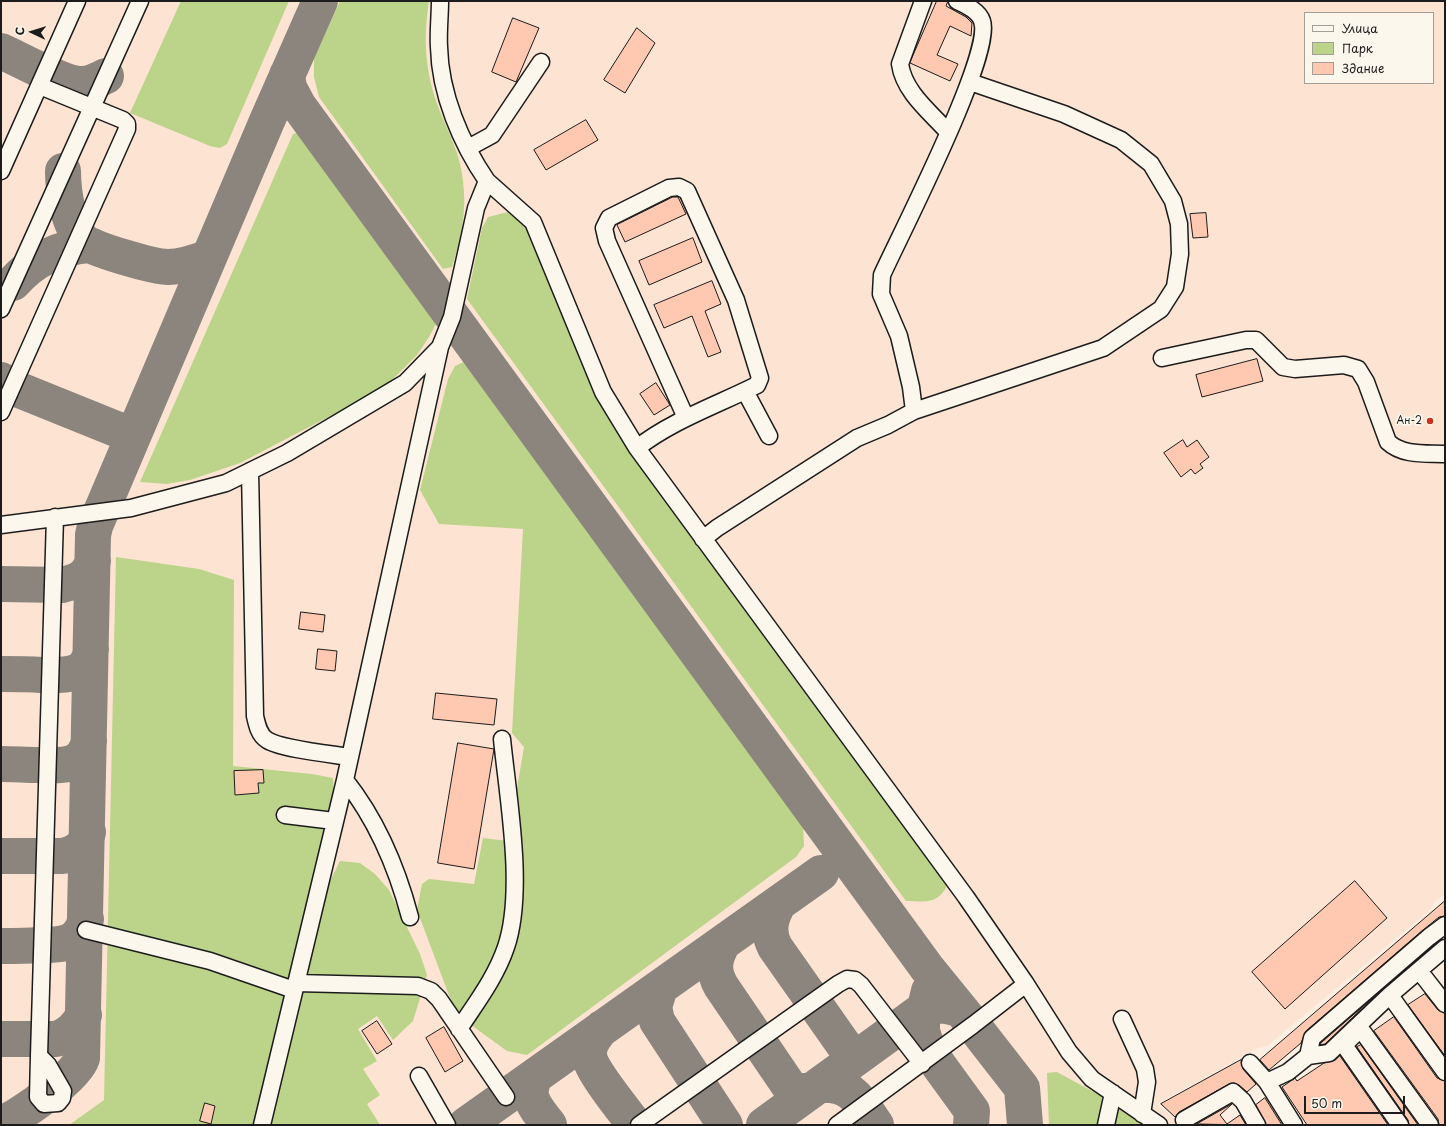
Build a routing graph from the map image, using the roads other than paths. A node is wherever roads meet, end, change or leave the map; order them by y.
1 (77, 1) edge
2 (140, 1) edge
3 (440, 1) edge
4 (923, 1) edge
5 (957, 1) edge
6 (541, 62) dead end
7 (970, 82) junction
8 (40, 86) junction
9 (92, 107) junction
10 (948, 132) junction
11 (468, 148) junction
12 (1, 171) edge
13 (487, 181) junction
14 (1, 309) edge
15 (440, 347) junction
16 (1162, 358) dead end
17 (746, 391) junction
18 (914, 410) junction
19 (1, 412) edge
20 (686, 418) junction
21 (769, 436) dead end
22 (637, 448) junction
23 (1445, 454) edge
24 (250, 471) junction
25 (55, 517) junction
26 (1, 525) edge
27 (703, 539) junction
28 (502, 739) dead end
29 (350, 757) junction
30 (345, 780) junction
31 (285, 815) dead end
32 (334, 821) junction
33 (410, 917) dead end
34 (1445, 925) edge
35 (86, 930) dead end
36 (1445, 948) edge
37 (1445, 961) edge
38 (1424, 977) junction
39 (1026, 984) junction
40 (295, 986) junction
41 (1394, 1001) junction
42 (1445, 1004) edge
43 (1122, 1019) dead end
44 (1360, 1028) junction
45 (459, 1029) junction
46 (39, 1056) dead end
47 (1308, 1056) junction
48 (1250, 1063) dead end
49 (922, 1064) junction
50 (1445, 1072) edge
51 (419, 1076) dead end
52 (1267, 1082) junction
53 (1113, 1093) junction
54 (506, 1097) dead end
55 (1142, 1114) junction
56 (1184, 1120) dead end
57 (262, 1125) edge
58 (447, 1125) edge
59 (639, 1125) edge
60 (837, 1125) edge
61 (1106, 1125) edge
62 (1159, 1125) edge
63 (1257, 1125) edge
64 (1294, 1125) edge
65 (1400, 1125) edge
66 (1430, 1125) edge

1 - 8 lane
2 - 9 lane
3 - 11 lane
4 - 10 lane
5 - 7 lane
6 - 11 lane
7 - 10 lane
7 - 18 lane
8 - 9 lane
8 - 12 lane
9 - 14 lane
9 - 19 lane
10 - 18 lane
11 - 13 lane
13 - 15 lane
13 - 22 lane
15 - 24 lane
15 - 29 lane
16 - 23 lane
17 - 20 lane
17 - 20 lane
17 - 21 lane
18 - 27 lane
20 - 22 lane
22 - 27 lane
24 - 25 lane
24 - 29 lane
25 - 26 lane
25 - 46 lane
27 - 39 lane
28 - 45 lane
29 - 30 lane
30 - 32 lane
30 - 33 lane
31 - 32 lane
32 - 40 lane
34 - 47 lane
35 - 40 lane
36 - 47 lane
37 - 38 lane
38 - 41 lane
38 - 42 lane
39 - 49 lane
39 - 53 lane
40 - 45 lane
40 - 57 lane
41 - 44 lane
41 - 50 lane
43 - 55 lane
44 - 65 lane
44 - 66 lane
45 - 54 lane
47 - 52 lane
48 - 52 lane
49 - 59 lane
49 - 60 lane
51 - 58 lane
52 - 64 lane
53 - 55 lane
53 - 61 lane
55 - 62 lane
56 - 63 lane

